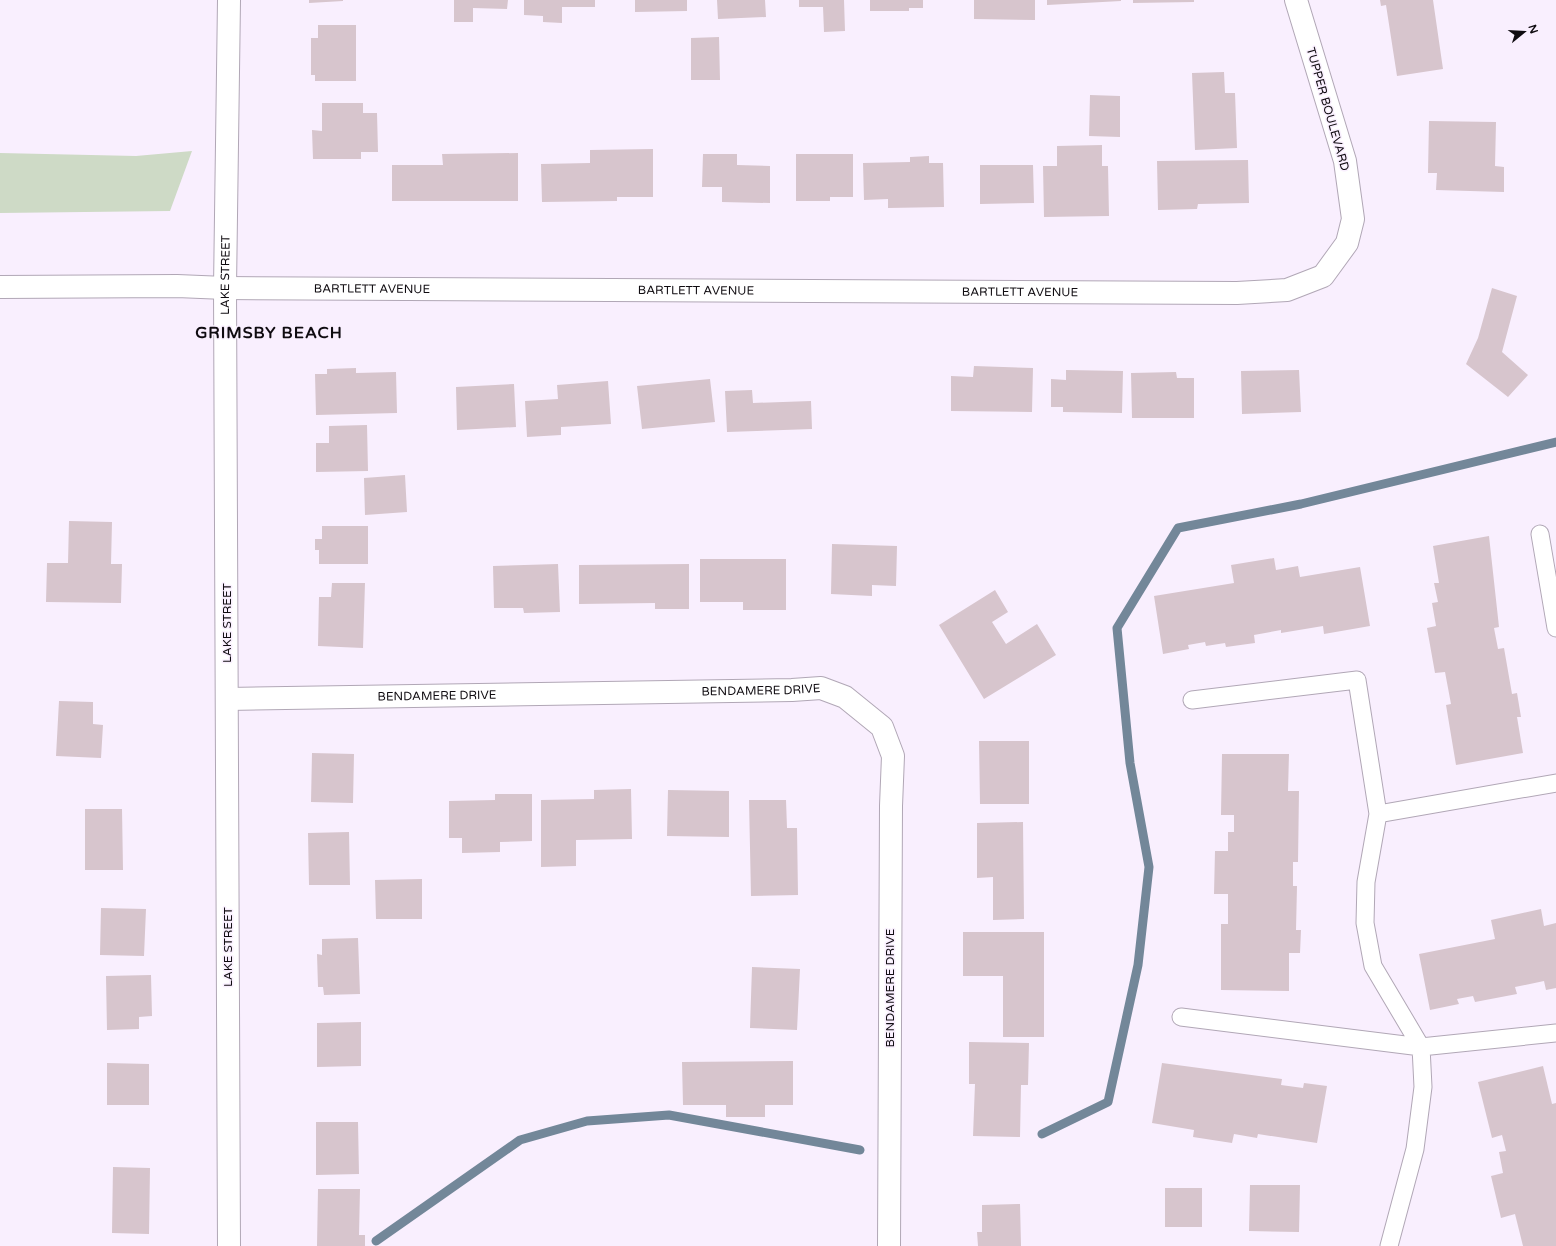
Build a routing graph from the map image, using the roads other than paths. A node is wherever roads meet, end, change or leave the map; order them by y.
1 (230, 0) edge
2 (1296, 0) edge
3 (1353, 219) joint
4 (0, 287) edge
5 (225, 288) junction
6 (1540, 534) dead end
7 (1556, 628) edge
8 (227, 699) junction
9 (1192, 700) dead end
10 (1556, 783) edge
11 (1378, 814) junction
12 (1181, 1017) dead end
13 (1556, 1033) edge
14 (1421, 1047) junction
15 (229, 1246) edge
16 (889, 1246) edge
17 (1389, 1246) edge

1 - 5 street, LAKE STREET
2 - 3 street, TUPPER BOULEVARD
3 - 5 street, BARTLETT AVENUE
4 - 5 street, BARTLETT AVENUE
5 - 8 street, LAKE STREET
6 - 7 lane
8 - 15 street, LAKE STREET
8 - 16 street, BENDAMERE DRIVE
9 - 11 lane
10 - 11 lane
11 - 14 lane
12 - 14 lane
13 - 14 lane
14 - 17 lane

